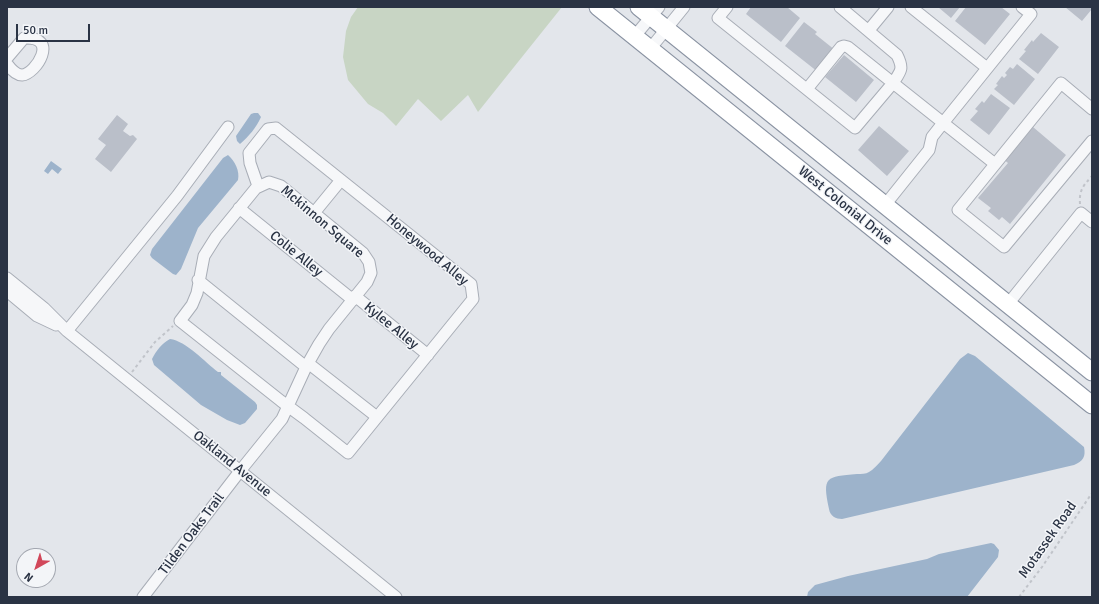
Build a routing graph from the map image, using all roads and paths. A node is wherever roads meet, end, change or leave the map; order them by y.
1 (598, 7) edge
2 (684, 7) edge
3 (727, 7) edge
4 (840, 7) edge
5 (888, 7) edge
6 (911, 7) edge
7 (1022, 7) edge
8 (650, 10) edge
9 (666, 29) junction
10 (869, 30) junction
11 (634, 37) junction
12 (650, 49) junction
13 (7, 58) edge
14 (7, 64) edge
15 (987, 68) junction
16 (893, 83) junction
17 (806, 88) junction
18 (1092, 109) edge
19 (942, 123) junction
20 (228, 127) dead end
21 (1092, 141) edge
22 (995, 164) junction
23 (1092, 176) edge
24 (341, 180) junction
25 (258, 186) junction
26 (885, 205) junction
27 (239, 208) junction
28 (314, 213) junction
29 (1081, 213) junction
30 (1092, 222) edge
31 (7, 278) edge
32 (198, 280) junction
33 (7, 291) edge
34 (354, 298) junction
35 (1008, 304) junction
36 (180, 321) junction
37 (67, 331) junction
38 (428, 355) junction
39 (307, 365) junction
40 (1092, 372) edge
41 (126, 379) junction
42 (1092, 405) edge
43 (288, 407) junction
44 (377, 417) junction
45 (240, 471) junction
46 (1092, 493) edge
47 (143, 597) edge
48 (396, 597) edge
49 (1019, 597) edge

1 - 11 highway, West Colonial Drive
2 - 9 street
3 - 17 street
4 - 10 street
5 - 10 street
6 - 15 street
7 - 15 street
8 - 9 highway, West Colonial Drive
8 - 11 street
9 - 12 street
9 - 26 highway, West Colonial Drive
10 - 16 street
11 - 12 highway, West Colonial Drive
12 - 42 highway, West Colonial Drive
13 - 14 street
15 - 19 street
16 - 17 street
16 - 17 street
16 - 19 street
18 - 22 street
19 - 22 street
19 - 26 street
20 - 37 street
21 - 22 street
23 - 29 path
24 - 25 street, Honeywood Alley
24 - 28 street
24 - 38 street, Honeywood Alley
25 - 27 street, Mckinnon Square
25 - 28 street, Mckinnon Square
26 - 35 highway, West Colonial Drive
27 - 32 street, Mckinnon Square
27 - 34 street, Colie Alley
28 - 34 street, Mckinnon Square
29 - 30 street
29 - 35 street
31 - 37 street, Oakland Avenue
32 - 36 street, Mckinnon Square
32 - 39 street
33 - 37 street, Oakland Avenue
34 - 38 street, Kylee Alley
34 - 39 street, Mckinnon Square
35 - 40 highway, West Colonial Drive
36 - 41 path
36 - 43 street
37 - 41 street, Oakland Avenue
38 - 44 street, Honeywood Alley
39 - 43 street, Mckinnon Square
39 - 44 street
41 - 45 street, Oakland Avenue
43 - 44 street, Honeywood Alley
43 - 45 street, Mckinnon Square
45 - 47 street, Tilden Oaks Trail
45 - 48 street, Oakland Avenue
46 - 49 path, Motassek Road

